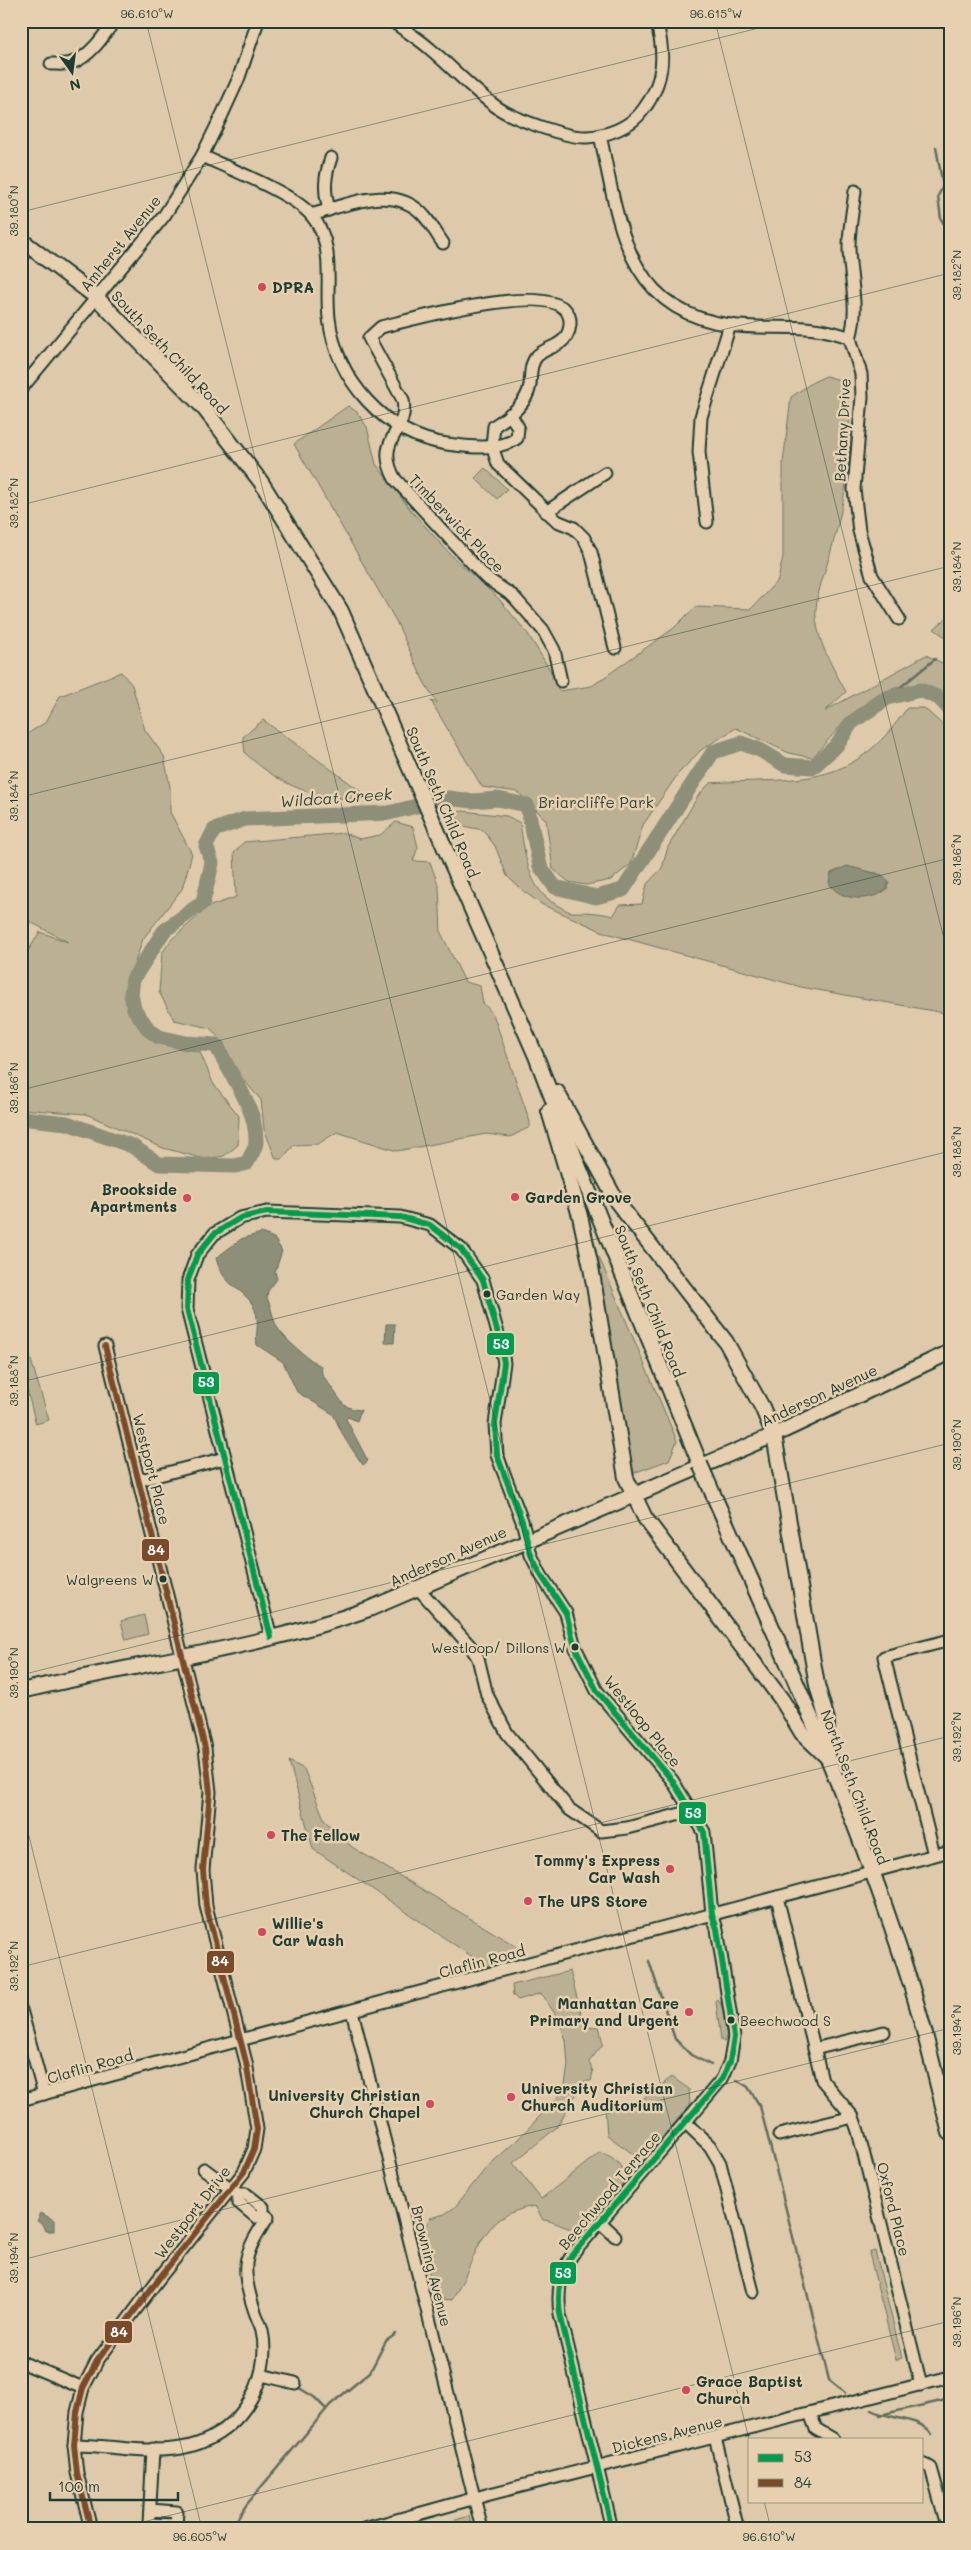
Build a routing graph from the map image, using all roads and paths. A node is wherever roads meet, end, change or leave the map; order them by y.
1 (114, 21) edge
2 (258, 21) edge
3 (392, 21) edge
4 (656, 21) edge
5 (51, 64) dead end
6 (600, 135) junction
7 (202, 156) junction
8 (331, 158) dead end
9 (855, 191) dead end
10 (329, 210) junction
11 (312, 215) junction
12 (21, 240) edge
13 (442, 243) dead end
14 (96, 297) junction
15 (730, 325) junction
16 (850, 338) junction
17 (21, 389) edge
18 (510, 414) junction
19 (397, 426) junction
20 (492, 446) junction
21 (605, 473) dead end
22 (546, 512) junction
23 (707, 522) dead end
24 (899, 619) dead end
25 (615, 648) dead end
26 (561, 681) dead end
27 (536, 1056) junction
28 (104, 1346) dead end
29 (950, 1352) edge
30 (774, 1435) junction
31 (225, 1458) junction
32 (700, 1464) joint
33 (140, 1480) junction
34 (634, 1495) junction
35 (527, 1540) junction
36 (417, 1587) junction
37 (271, 1637) junction
38 (950, 1640) edge
39 (181, 1658) junction
40 (21, 1691) edge
41 (827, 1757) junction
42 (692, 1811) junction
43 (950, 1850) edge
44 (934, 1855) junction
45 (871, 1870) junction
46 (777, 1896) junction
47 (712, 1914) junction
48 (21, 2010) edge
49 (352, 2011) junction
50 (884, 2032) dead end
51 (240, 2040) junction
52 (814, 2049) junction
53 (44, 2094) junction
54 (21, 2100) edge
55 (853, 2117) junction
56 (686, 2123) junction
57 (950, 2133) edge
58 (779, 2135) dead end
59 (204, 2169) dead end
60 (234, 2191) junction
61 (600, 2222) junction
62 (615, 2236) dead end
63 (753, 2292) dead end
64 (21, 2362) edge
65 (261, 2375) junction
66 (950, 2377) edge
67 (295, 2383) dead end
68 (922, 2385) junction
69 (83, 2388) junction
70 (810, 2413) junction
71 (715, 2437) junction
72 (831, 2438) edge
73 (74, 2445) junction
74 (153, 2449) junction
75 (924, 2463) edge
76 (596, 2467) junction
77 (474, 2498) junction
78 (150, 2510) dead end
79 (91, 2529) edge
80 (364, 2529) edge
81 (482, 2529) edge
82 (612, 2529) edge
83 (738, 2529) edge
84 (948, 2529) edge

1 - 5 street
2 - 7 street, Amherst Avenue
3 - 6 street
4 - 6 street
6 - 15 street
7 - 11 street
7 - 14 street, Amherst Avenue
8 - 10 street
9 - 16 street
10 - 11 street
10 - 13 street
11 - 19 street
12 - 14 main road, South Seth Child Road
14 - 17 street, Amherst Avenue
14 - 27 main road, South Seth Child Road
15 - 16 street
15 - 23 street
16 - 24 street, Bethany Drive
18 - 19 street, Timberwick Place
18 - 20 street
18 - 20 street
19 - 20 street
19 - 26 street, Timberwick Place
20 - 22 street
21 - 22 street
22 - 25 street
27 - 30 main road
27 - 32 main road, South Seth Child Road
27 - 34 main road
28 - 33 street, Westport Place
29 - 30 main road, Anderson Avenue
30 - 34 main road, Anderson Avenue
30 - 41 main road
31 - 33 street
31 - 35 street
31 - 37 street
32 - 41 main road, North Seth Child Road, bridge
33 - 39 street, Westport Place
34 - 35 main road, Anderson Avenue
34 - 41 main road
35 - 36 main road, Anderson Avenue
35 - 42 street, Westloop Place
36 - 37 main road, Anderson Avenue
36 - 42 street
37 - 39 main road, Anderson Avenue
38 - 44 street
39 - 40 main road, Anderson Avenue
39 - 51 street, Westport Drive
41 - 45 main road, North Seth Child Road
42 - 47 street, Westloop Place
43 - 44 street, Claflin Road
44 - 45 street, Claflin Road
45 - 46 street, Claflin Road
45 - 57 main road, North Seth Child Road
46 - 47 street, Claflin Road
46 - 52 street
47 - 49 street, Claflin Road
47 - 56 street, Beechwood Terrace
48 - 53 street
49 - 51 street, Claflin Road
49 - 77 street, Browning Avenue
50 - 52 street
51 - 53 street, Claflin Road
51 - 60 street, Westport Drive
52 - 55 street
53 - 54 street, Claflin Road
55 - 58 street
55 - 68 street, Oxford Place
56 - 61 street, Beechwood Terrace
56 - 63 street
59 - 60 street
60 - 65 street
60 - 69 street, Westport Drive
61 - 62 street
61 - 76 street, Beechwood Terrace
64 - 69 street
65 - 67 street
65 - 74 street
66 - 68 street, Dickens Avenue
68 - 70 street, Dickens Avenue
69 - 73 street, Westport Drive
70 - 71 street, Dickens Avenue
70 - 72 street
71 - 76 street, Dickens Avenue
71 - 83 street
73 - 74 street
73 - 79 street, Westport Drive
74 - 78 street
75 - 84 street
76 - 77 street, Dickens Avenue
76 - 82 street, Beechwood Terrace
77 - 80 street, Dickens Avenue
77 - 81 street, Browning Avenue

